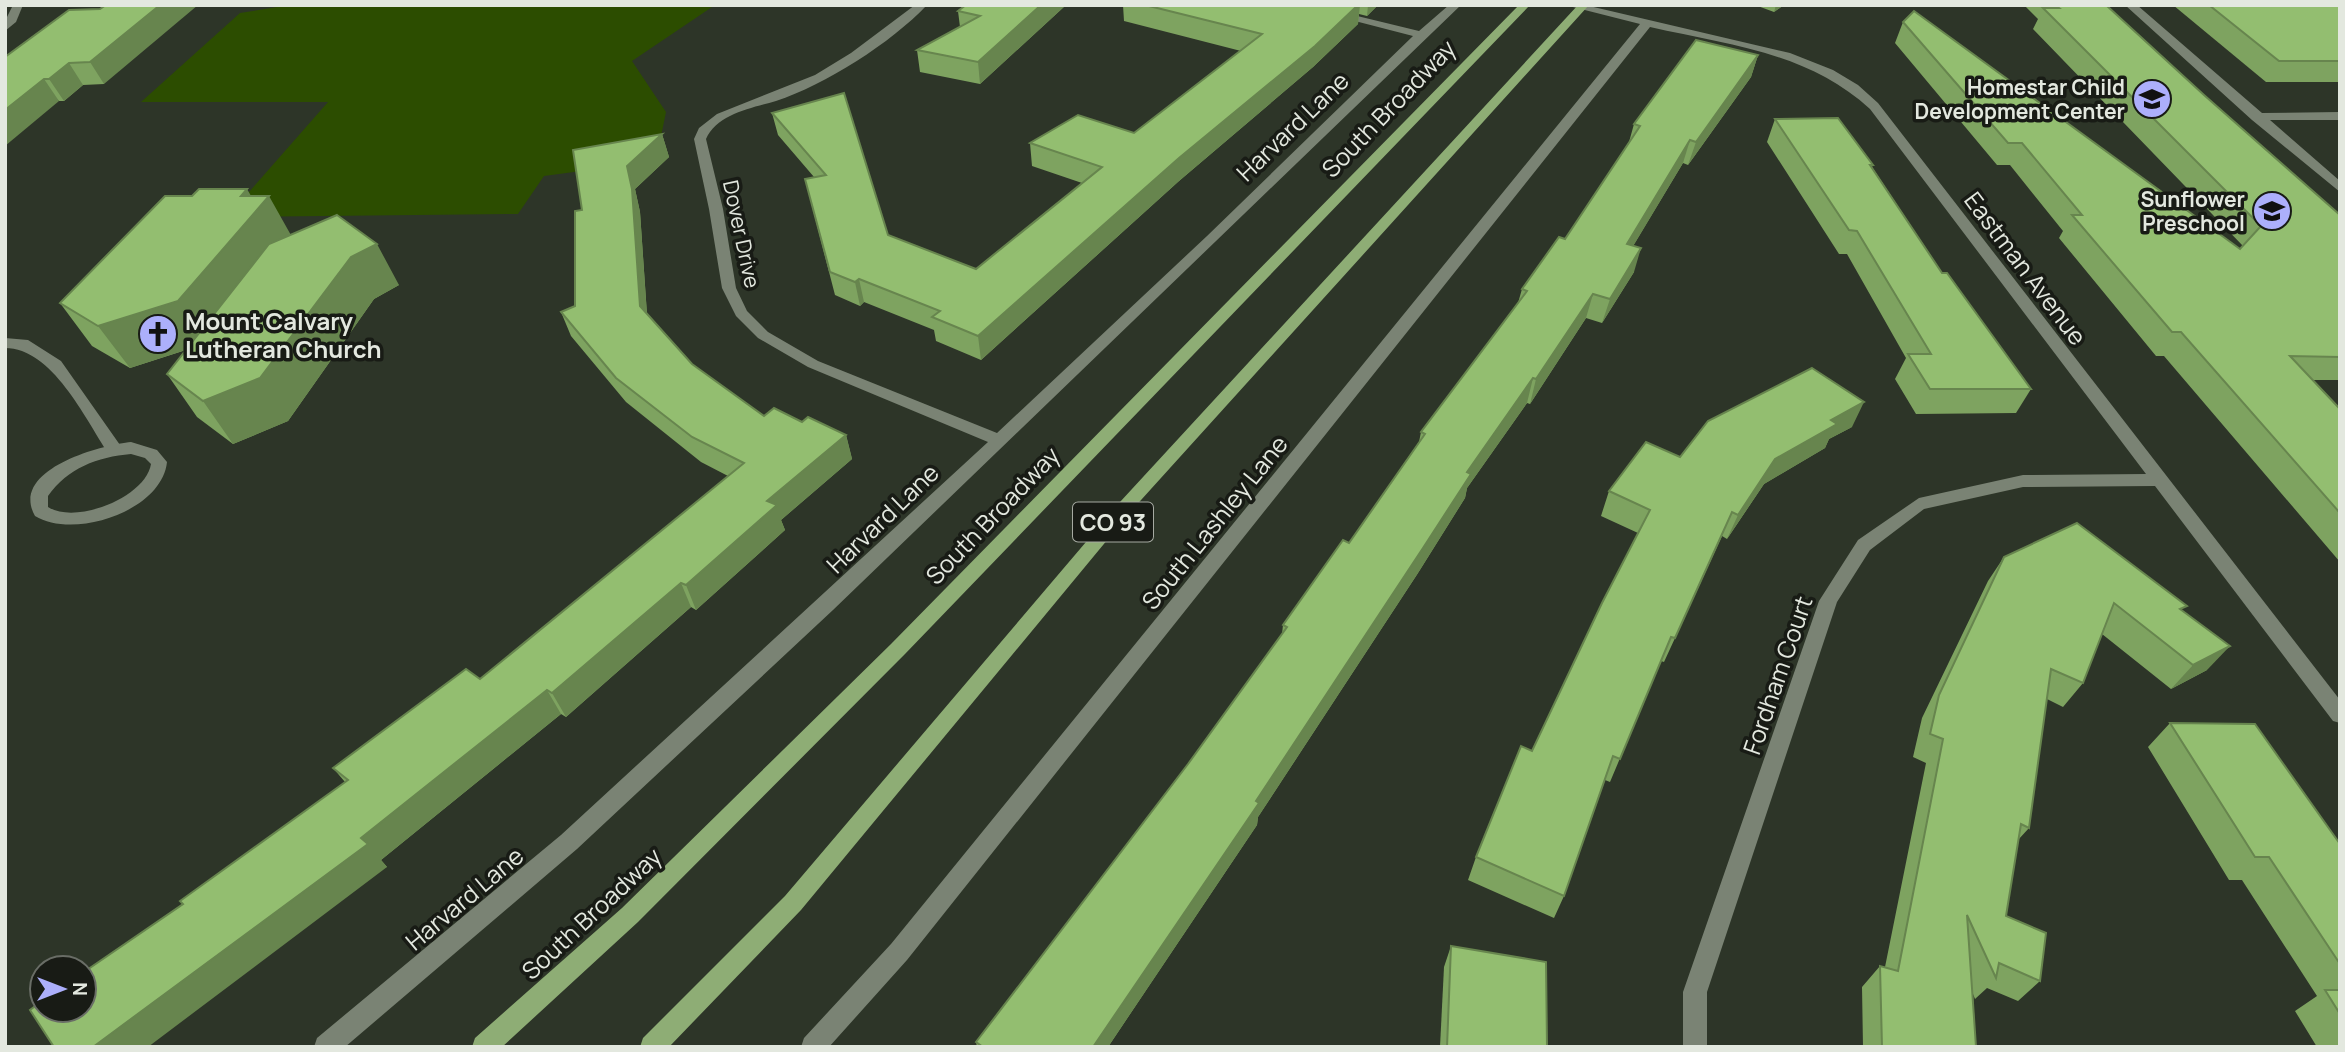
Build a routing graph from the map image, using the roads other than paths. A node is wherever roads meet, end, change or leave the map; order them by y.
1 (18, 5) edge
2 (922, 5) edge
3 (1298, 5) edge
4 (1456, 5) edge
5 (1525, 5) edge
6 (2130, 5) edge
7 (1578, 6) edge
8 (1647, 23) junction
9 (5, 28) edge
10 (1421, 35) junction
11 (2340, 116) edge
12 (2256, 117) junction
13 (2340, 188) edge
14 (5, 343) edge
15 (999, 440) junction
16 (114, 449) junction
17 (2160, 480) junction
18 (2340, 715) edge
19 (326, 1047) edge
20 (484, 1047) edge
21 (652, 1047) edge
22 (813, 1047) edge
23 (1695, 1047) edge

1 - 9 street
2 - 15 street, Dover Drive
3 - 10 street
4 - 10 street, Harvard Lane
5 - 20 main road, South Broadway / CO 93
6 - 12 street
7 - 8 street, Eastman Avenue
7 - 21 main road, CO 93
8 - 17 street, Eastman Avenue
8 - 22 street, South Lashley Lane
10 - 15 street, Harvard Lane
11 - 12 street
12 - 13 street
14 - 16 street
15 - 19 street, Harvard Lane
16 - 16 street
17 - 18 street, Eastman Avenue
17 - 23 street, Fordham Court

